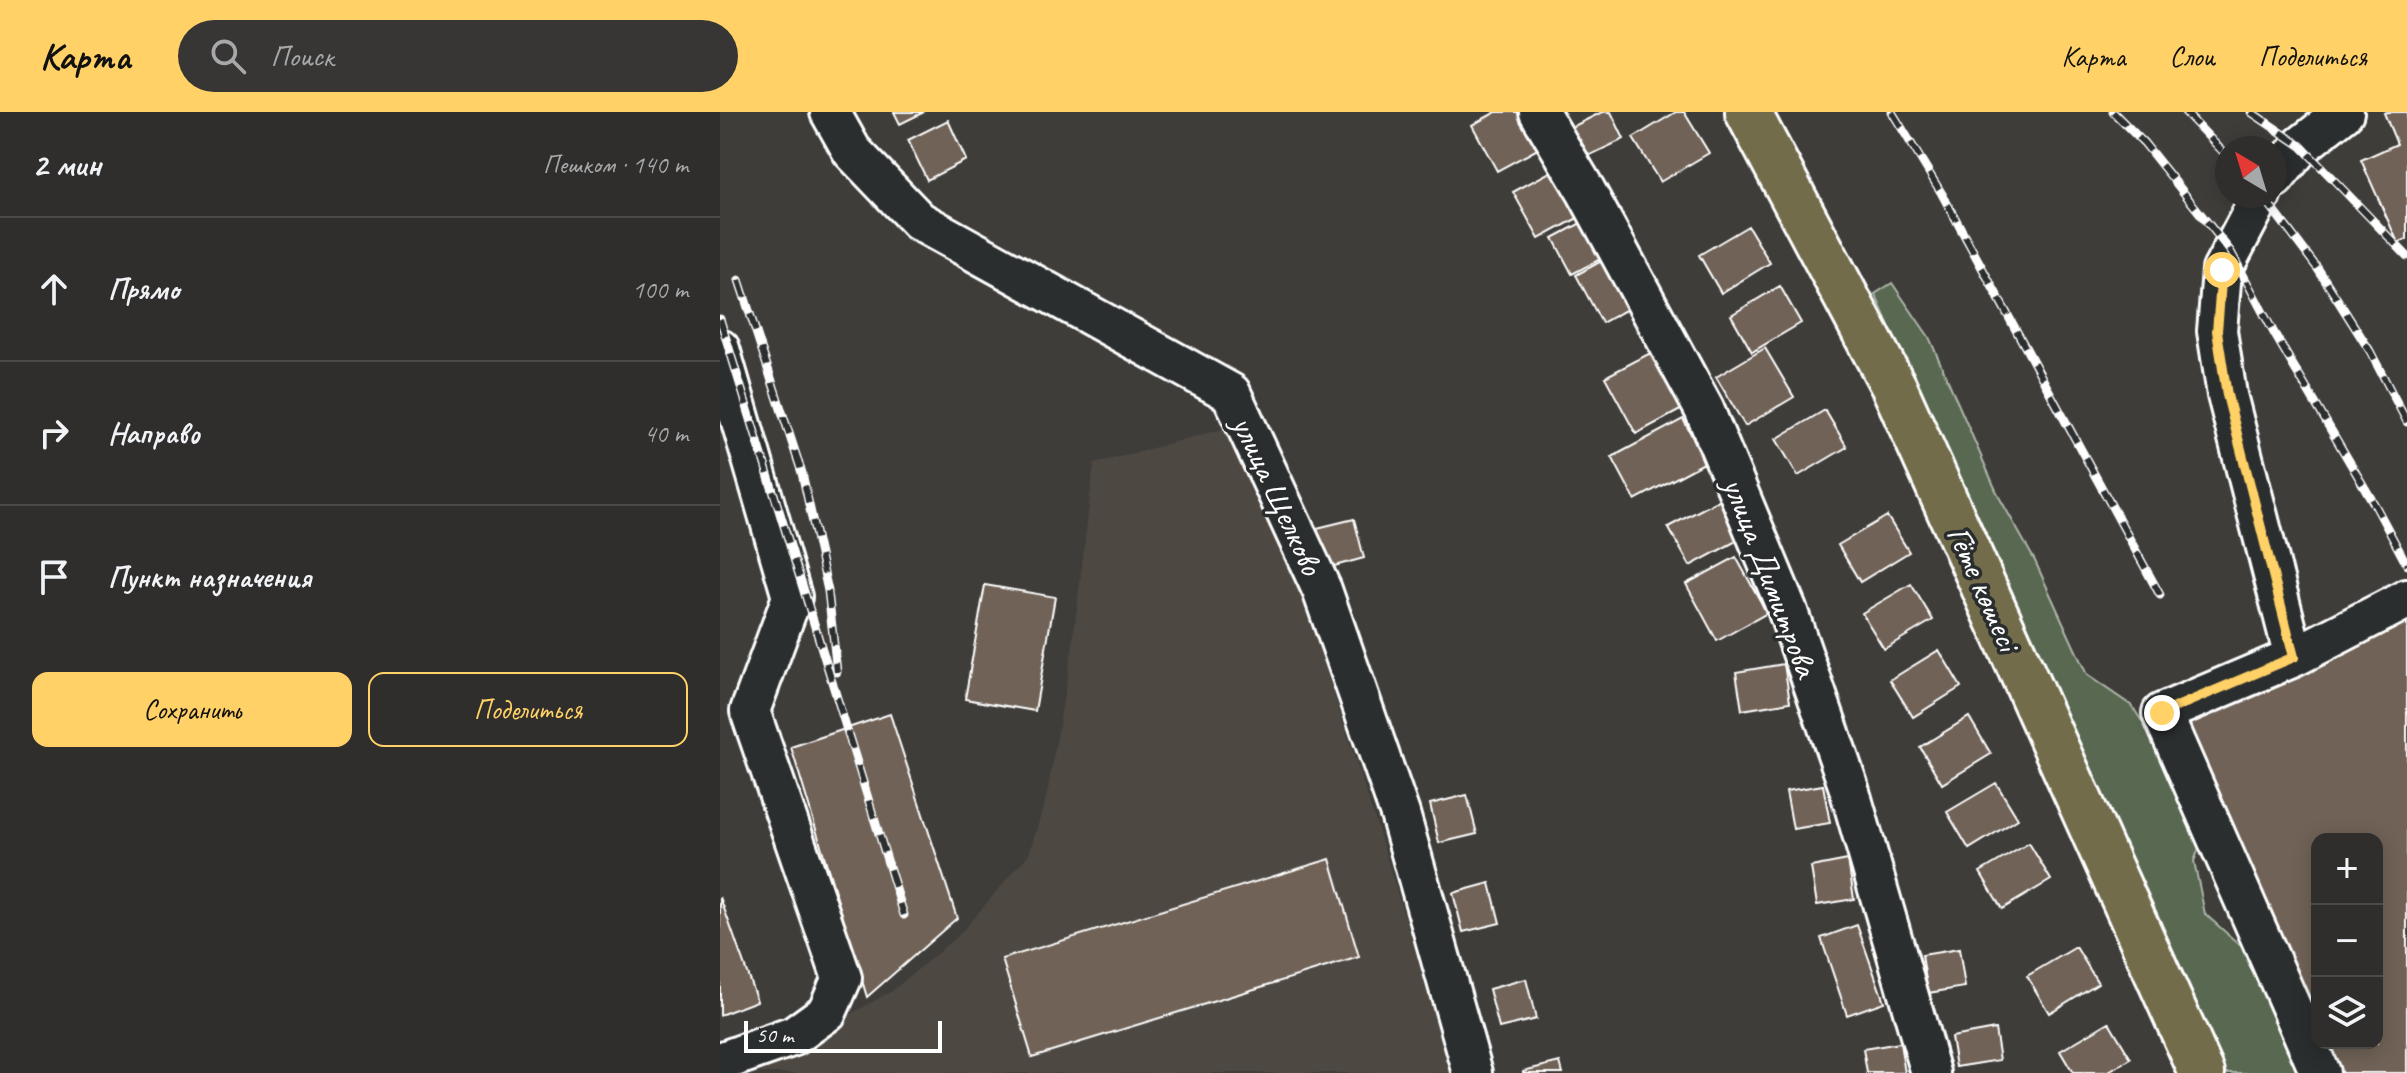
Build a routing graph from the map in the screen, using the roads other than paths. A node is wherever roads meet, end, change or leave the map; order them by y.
1 (830, 112) edge
2 (1539, 112) edge
3 (1748, 112) edge
4 (2344, 112) edge
5 (2287, 163) edge
6 (2255, 208) edge
7 (720, 349) edge
8 (2407, 599) edge
9 (2294, 657) junction
10 (720, 1062) edge
11 (1473, 1073) edge
12 (1931, 1073) edge
13 (2202, 1073) edge
14 (2320, 1073) edge

1 - 11 street, улица Щелково
2 - 12 street, улица Димитрова
3 - 13 main road, Гёте көшесі
4 - 5 street
6 - 9 street
7 - 10 street
8 - 9 street
9 - 14 street

